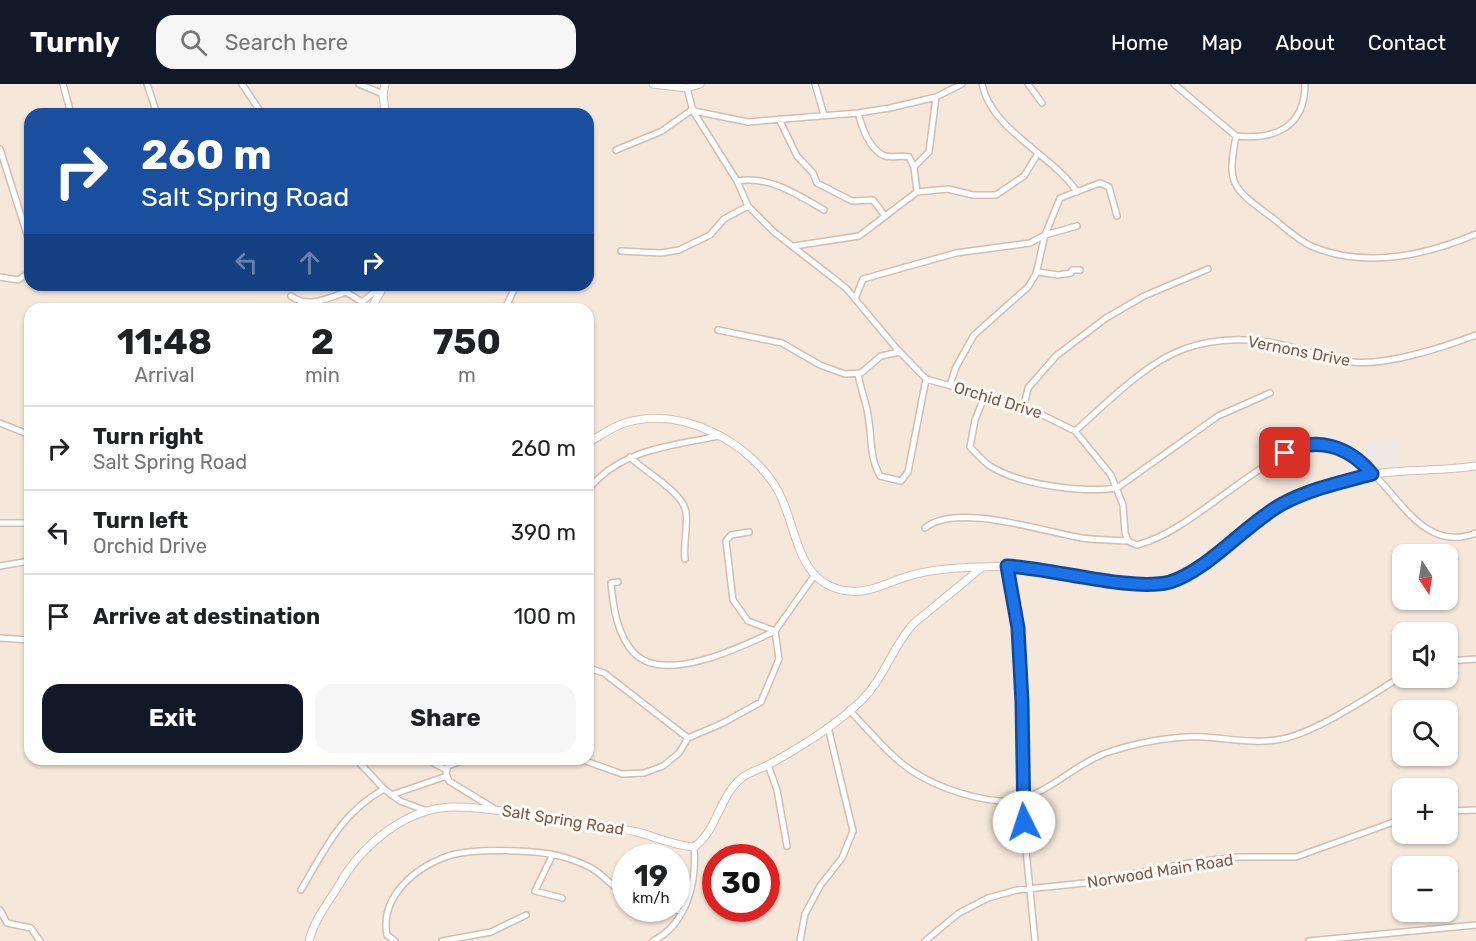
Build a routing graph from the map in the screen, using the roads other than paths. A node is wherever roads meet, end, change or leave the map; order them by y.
1 (63, 84) edge
2 (147, 84) edge
3 (242, 84) edge
4 (359, 84) edge
5 (386, 84) edge
6 (653, 84) edge
7 (697, 84) edge
8 (815, 84) edge
9 (962, 84) edge
10 (982, 84) edge
11 (1028, 84) edge
12 (1174, 84) edge
13 (1305, 84) edge
14 (687, 88) junction
15 (383, 94) junction
16 (936, 97) junction
17 (1042, 103) dead end
18 (69, 108) edge
19 (155, 108) edge
20 (258, 108) edge
21 (384, 108) edge
22 (693, 110) junction
23 (858, 113) junction
24 (824, 115) junction
25 (779, 119) junction
26 (1236, 136) junction
27 (0, 149) edge
28 (616, 150) dead end
29 (1037, 155) junction
30 (914, 167) junction
31 (737, 181) junction
32 (917, 192) junction
33 (1077, 192) junction
34 (748, 206) junction
35 (824, 210) dead end
36 (885, 216) junction
37 (1117, 216) dead end
38 (24, 225) edge
39 (1077, 226) dead end
40 (1476, 234) edge
41 (1045, 235) junction
42 (794, 246) junction
43 (621, 251) dead end
44 (1208, 269) dead end
45 (1080, 270) dead end
46 (1038, 272) junction
47 (24, 276) edge
48 (0, 277) edge
49 (376, 291) edge
50 (291, 296) dead end
51 (855, 299) junction
52 (314, 302) joint
53 (718, 330) dead end
54 (1476, 335) edge
55 (900, 352) junction
56 (858, 373) junction
57 (926, 379) junction
58 (950, 385) junction
59 (1270, 393) dead end
60 (985, 395) junction
61 (1024, 406) junction
62 (0, 423) edge
63 (1075, 431) junction
64 (24, 433) edge
65 (719, 436) junction
66 (594, 439) edge
67 (630, 457) junction
68 (1476, 466) edge
69 (1372, 474) junction
70 (594, 483) edge
71 (1117, 488) junction
72 (0, 523) edge
73 (24, 523) edge
74 (925, 528) dead end
75 (749, 532) dead end
76 (1476, 533) edge
77 (1128, 541) junction
78 (685, 559) dead end
79 (24, 562) edge
80 (0, 566) edge
81 (1007, 566) junction
82 (980, 569) junction
83 (814, 576) junction
84 (618, 582) dead end
85 (775, 631) junction
86 (0, 638) edge
87 (24, 640) edge
88 (1476, 659) edge
89 (1458, 660) edge
90 (594, 670) edge
91 (1392, 682) edge
92 (849, 710) junction
93 (828, 727) junction
94 (688, 738) junction
95 (594, 764) edge
96 (362, 765) edge
97 (436, 765) edge
98 (450, 765) edge
99 (768, 765) junction
100 (447, 773) junction
101 (384, 789) junction
102 (391, 795) junction
103 (1021, 799) junction
104 (496, 810) junction
105 (1476, 810) edge
106 (428, 811) junction
107 (1458, 811) edge
108 (1392, 823) edge
109 (787, 846) dead end
110 (694, 848) junction
111 (552, 855) junction
112 (612, 882) edge
113 (301, 890) dead end
114 (1030, 890) junction
115 (690, 895) edge
116 (562, 898) dead end
117 (0, 910) edge
118 (526, 915) dead end
119 (674, 922) edge
120 (1476, 925) edge
121 (40, 941) edge
122 (309, 941) edge
123 (395, 941) edge
124 (442, 941) edge
125 (653, 941) edge
126 (800, 941) edge
127 (925, 941) edge
128 (1035, 941) edge
129 (1309, 941) edge

1 - 18 street
2 - 19 street
3 - 20 street
4 - 15 street
5 - 15 street
6 - 14 street
7 - 14 street
8 - 24 street
9 - 16 street
10 - 29 street
11 - 17 street
12 - 26 street
13 - 26 street
14 - 22 street
15 - 21 street
16 - 23 street
16 - 30 street
22 - 25 street
22 - 28 street
22 - 31 street
23 - 24 street
23 - 30 street
24 - 25 street
25 - 36 street
26 - 40 street
27 - 38 street
29 - 32 street
29 - 33 street
30 - 32 street
31 - 34 street
31 - 35 street
32 - 36 street
33 - 37 street
33 - 41 street
34 - 42 street
34 - 43 street
36 - 42 street
39 - 41 street
41 - 46 street
41 - 51 street
42 - 51 street
44 - 61 street
45 - 46 street
46 - 58 street
47 - 48 street
49 - 52 street
50 - 52 street
51 - 55 street
53 - 56 street
54 - 63 street, Vernons Drive
55 - 56 street
55 - 57 street
56 - 57 street
57 - 58 street, Orchid Drive
58 - 60 street, Orchid Drive
59 - 71 street
60 - 61 street, Orchid Drive
60 - 71 street
61 - 63 street, Orchid Drive
62 - 64 street
63 - 71 street, Orchid Drive
65 - 66 street
65 - 67 street
65 - 83 street
67 - 70 street
67 - 78 street
68 - 69 street
69 - 76 street
69 - 77 street
69 - 81 street
71 - 77 street, Orchid Drive
72 - 73 street
74 - 77 street
75 - 85 street
79 - 80 street
81 - 82 street
81 - 103 street
82 - 83 street
82 - 92 street
83 - 85 street
84 - 85 street
85 - 94 street
86 - 87 street
88 - 89 street
90 - 94 street
91 - 103 street
92 - 93 street
92 - 103 street
93 - 99 street
93 - 126 street
94 - 95 street
96 - 101 street
97 - 100 street
98 - 100 street
99 - 109 street
99 - 110 street
100 - 102 street
100 - 104 street
101 - 102 street
101 - 113 street
102 - 106 street
103 - 114 street
104 - 106 street, Salt Spring Road
104 - 110 street, Salt Spring Road
105 - 107 street
106 - 122 street, Salt Spring Road
108 - 114 street, Norwood Main Road
110 - 115 street
111 - 112 street
111 - 116 street
111 - 123 street
114 - 127 street, Norwood Main Road
114 - 128 street
117 - 121 street
118 - 124 street
119 - 125 street
120 - 129 street

